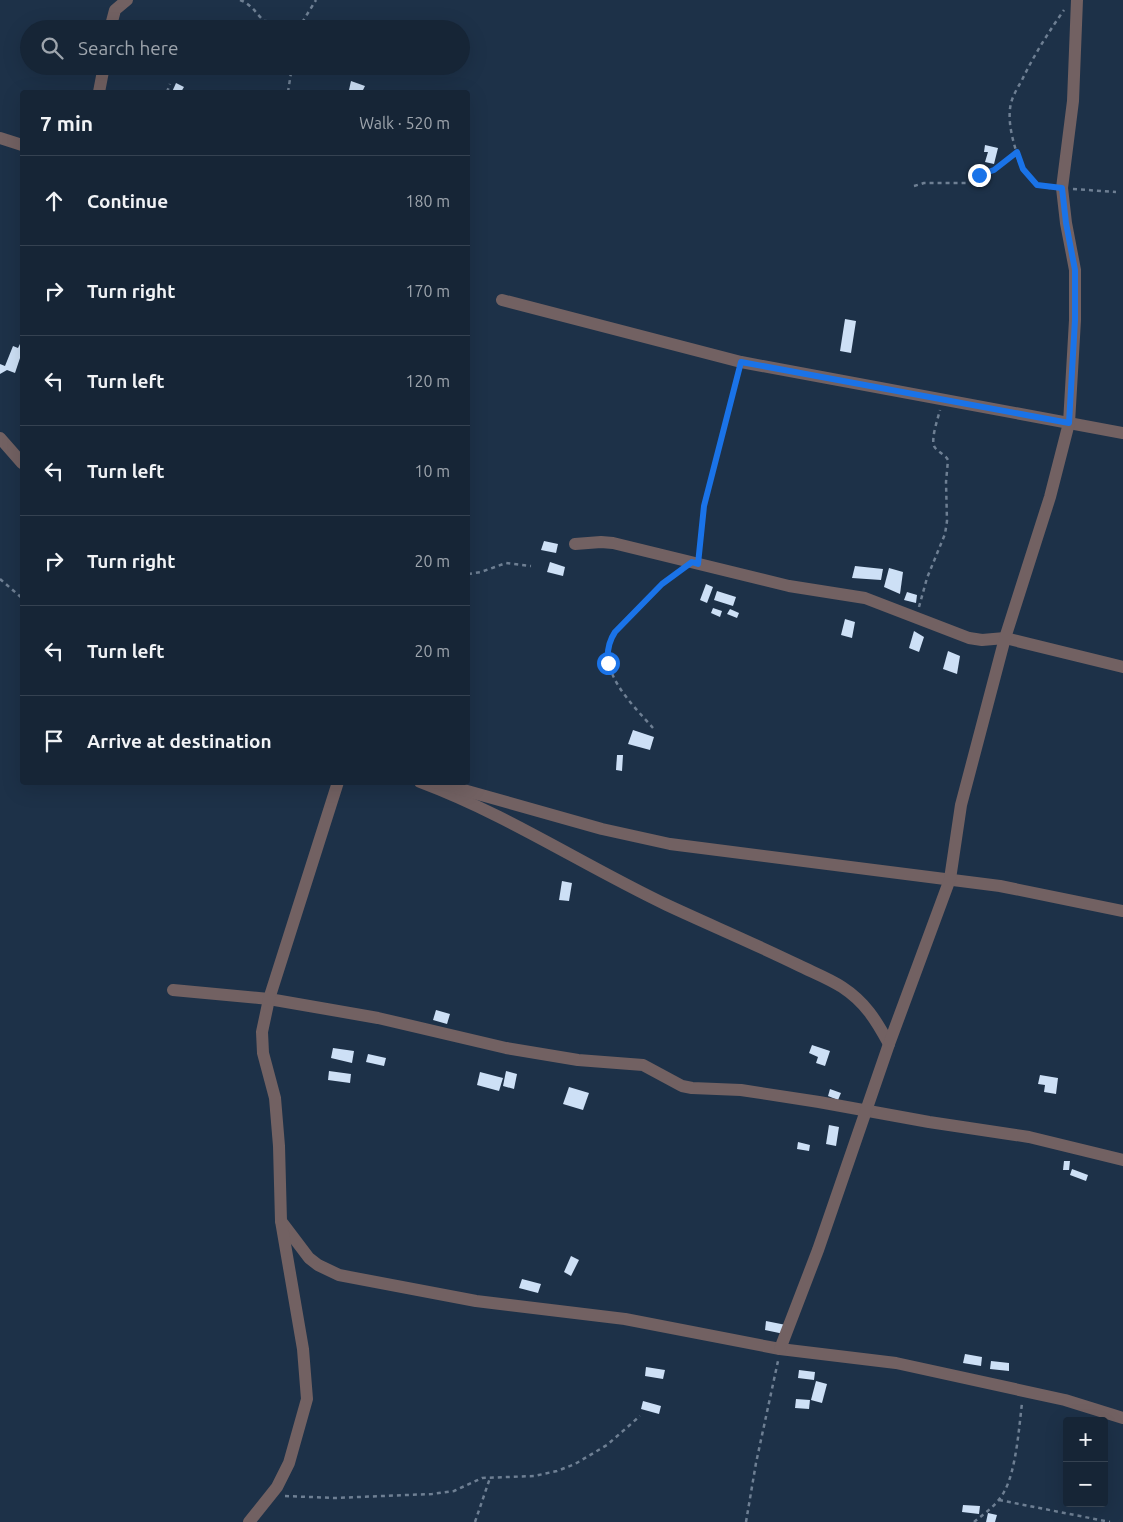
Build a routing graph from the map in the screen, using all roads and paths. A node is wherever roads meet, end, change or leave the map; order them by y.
1 (126, 0) edge
2 (240, 0) edge
3 (316, 0) edge
4 (1077, 0) edge
5 (1065, 8) dead end
6 (112, 20) edge
7 (263, 20) edge
8 (303, 20) edge
9 (102, 75) edge
10 (291, 75) edge
11 (170, 84) dead end
12 (99, 90) edge
13 (168, 90) edge
14 (288, 90) edge
15 (0, 138) edge
16 (20, 145) edge
17 (1017, 152) junction
18 (914, 186) dead end
19 (1062, 188) junction
20 (1116, 192) dead end
21 (502, 300) dead end
22 (741, 362) junction
23 (946, 400) junction
24 (1069, 423) junction
25 (1123, 433) edge
26 (0, 438) edge
27 (20, 461) edge
28 (575, 544) dead end
29 (695, 563) junction
30 (531, 566) dead end
31 (470, 574) edge
32 (0, 578) edge
33 (20, 596) edge
34 (916, 618) junction
35 (1005, 638) junction
36 (1123, 667) edge
37 (652, 728) dead end
38 (337, 785) edge
39 (428, 785) edge
40 (446, 785) edge
41 (950, 879) junction
42 (1123, 911) edge
43 (173, 990) dead end
44 (268, 999) junction
45 (890, 1044) junction
46 (867, 1111) junction
47 (1123, 1160) edge
48 (281, 1221) junction
49 (780, 1350) junction
50 (1024, 1392) junction
51 (640, 1416) dead end
52 (1123, 1418) edge
53 (490, 1478) junction
54 (270, 1496) junction
55 (998, 1500) junction
56 (249, 1522) edge
57 (475, 1522) edge
58 (746, 1522) edge
59 (974, 1522) edge
60 (1110, 1522) edge

1 - 6 street
2 - 7 path
3 - 8 path
4 - 19 street
5 - 17 path
9 - 12 street
10 - 14 path
11 - 13 path
15 - 16 street
17 - 18 path
17 - 19 path
19 - 20 path
19 - 24 street
21 - 22 street
22 - 23 street
22 - 29 path
23 - 24 street
23 - 34 path
24 - 25 street
24 - 35 street
26 - 27 street
28 - 29 street
29 - 34 street
29 - 37 path
30 - 31 path
32 - 33 path
34 - 35 street
35 - 36 street
35 - 41 street
38 - 44 street
39 - 45 street
40 - 41 street
41 - 42 street
41 - 45 street
43 - 44 street
44 - 46 street
44 - 48 street
45 - 46 street
46 - 47 street
46 - 49 street
48 - 49 street
48 - 54 street
49 - 50 street
49 - 58 path
50 - 52 street
50 - 55 path
51 - 53 path
53 - 54 path
53 - 57 path
54 - 56 street
55 - 59 path
55 - 60 path

